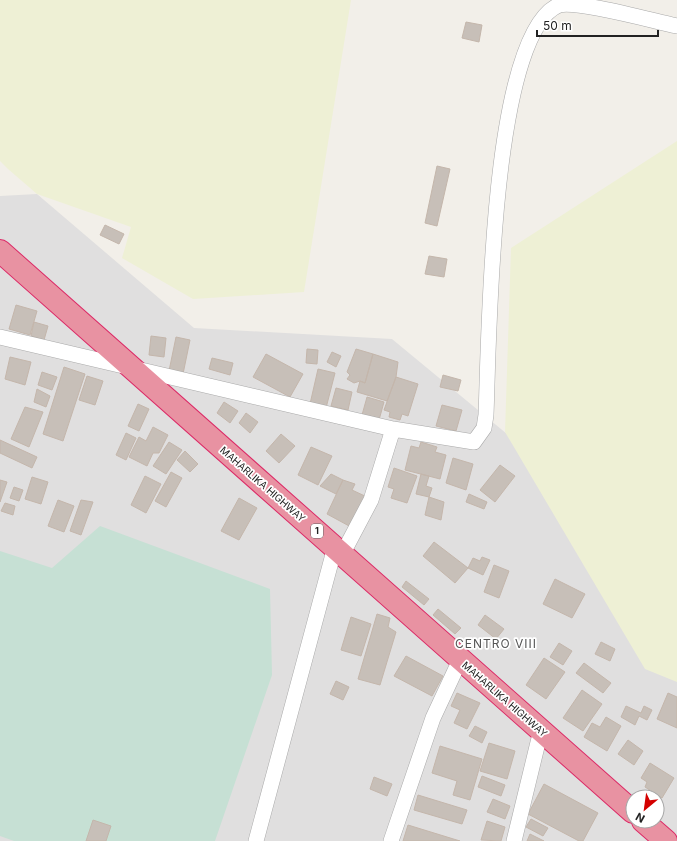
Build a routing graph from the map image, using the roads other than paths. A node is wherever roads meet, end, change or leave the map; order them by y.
1 (677, 26) edge
2 (0, 251) edge
3 (0, 337) edge
4 (127, 365) junction
5 (393, 429) junction
6 (339, 550) junction
7 (460, 660) junction
8 (541, 730) junction
9 (625, 805) edge
10 (651, 829) edge
11 (662, 840) edge
12 (256, 841) edge
13 (391, 841) edge
14 (514, 841) edge

1 - 5 street
2 - 4 highway, MAHARLIKA HIGHWAY / 1
3 - 4 street
4 - 5 street
4 - 6 highway, MAHARLIKA HIGHWAY / 1
5 - 6 street
6 - 7 highway, MAHARLIKA HIGHWAY / 1
6 - 12 street
7 - 8 highway, MAHARLIKA HIGHWAY / 1
7 - 13 street
8 - 9 highway, MAHARLIKA HIGHWAY / 1
8 - 14 street
10 - 11 highway

